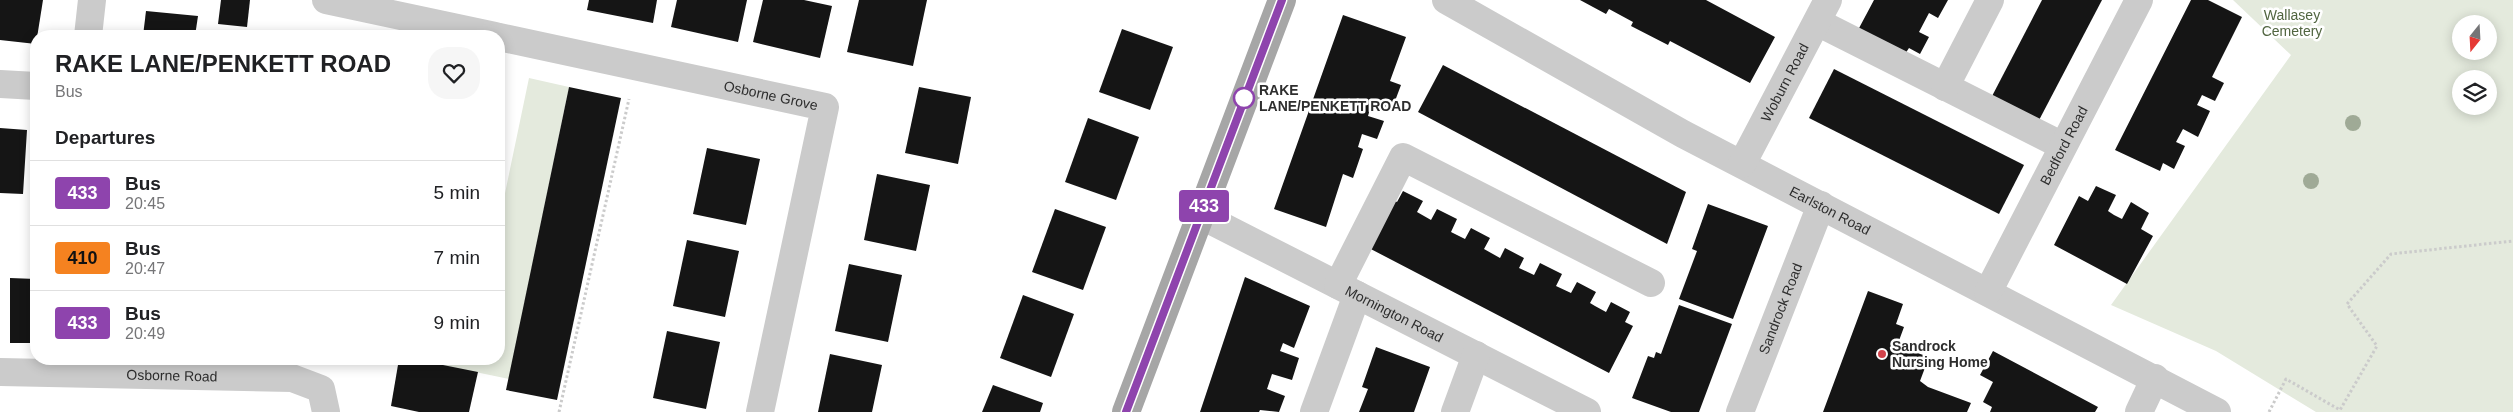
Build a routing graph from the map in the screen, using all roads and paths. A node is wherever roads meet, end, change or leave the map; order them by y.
1 (92, 0) edge
2 (326, 0) edge
3 (1282, 0) edge
4 (1446, 0) edge
5 (1990, 0) edge
6 (2139, 0) edge
7 (1822, 11) edge
8 (89, 30) edge
9 (466, 30) edge
10 (505, 38) edge
11 (637, 67) junction
12 (0, 84) edge
13 (30, 86) edge
14 (1945, 86) junction
15 (2063, 146) junction
16 (1742, 164) junction
17 (1821, 205) junction
18 (1200, 215) junction
19 (2513, 241) edge
20 (1651, 283) dead end
21 (1347, 290) junction
22 (1988, 292) junction
23 (1476, 355) junction
24 (0, 372) edge
25 (2155, 378) junction
26 (2342, 411) edge
27 (326, 412) edge
28 (559, 412) edge
29 (760, 412) edge
30 (1126, 412) edge
31 (1314, 412) edge
32 (1454, 412) edge
33 (1587, 412) edge
34 (1740, 412) edge
35 (2139, 412) edge
36 (2217, 412) edge
37 (2269, 412) edge

1 - 8 street
2 - 9 street
3 - 18 main road
4 - 16 street, Earlston Road
5 - 14 street
6 - 15 street, Bedford Road
7 - 14 street
7 - 16 street, Woburn Road
10 - 11 street, Osborne Grove
11 - 28 path
11 - 29 street, Osborne Grove
12 - 13 street
14 - 15 street
15 - 22 street, Bedford Road
16 - 17 street, Earlston Road
17 - 22 street, Earlston Road
17 - 34 street, Sandrock Road
18 - 21 street, Mornington Road
18 - 30 main road
19 - 26 path
20 - 21 street
21 - 23 street, Mornington Road
21 - 31 street
22 - 25 street, Earlston Road
23 - 32 street
23 - 33 street, Mornington Road
24 - 27 street, Osborne Road
25 - 35 street
25 - 36 street, Earlston Road
26 - 37 path

